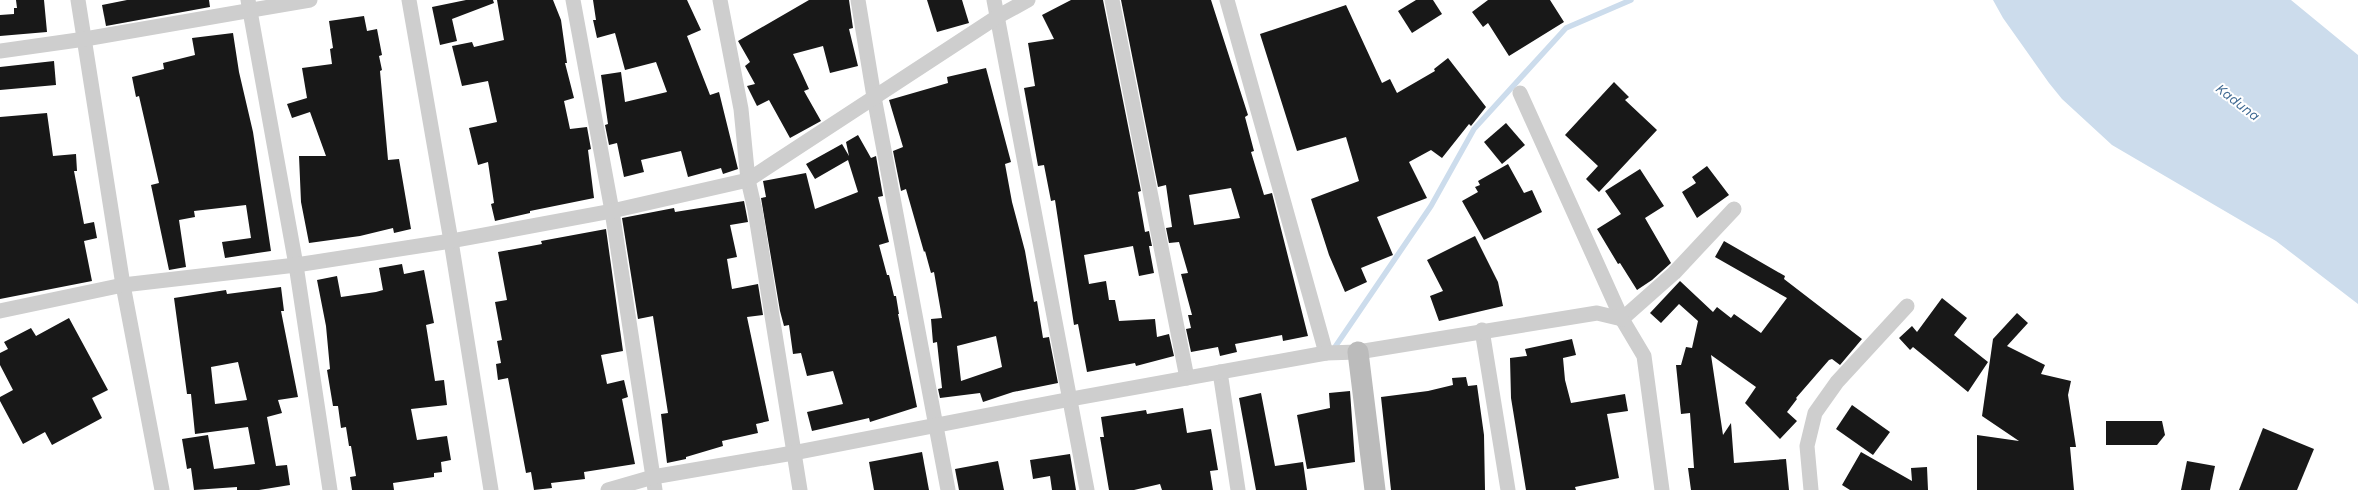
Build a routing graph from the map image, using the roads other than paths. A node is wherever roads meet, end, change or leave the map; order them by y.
1 (78, 0) edge
2 (310, 0) edge
3 (409, 0) edge
4 (573, 0) edge
5 (720, 0) edge
6 (858, 0) edge
7 (994, 0) edge
8 (1028, 0) edge
9 (1112, 0) edge
10 (1227, 0) edge
11 (249, 5) edge
12 (997, 17) junction
13 (85, 38) junction
14 (0, 50) edge
15 (1520, 93) dead end
16 (874, 97) junction
17 (748, 180) junction
18 (1734, 209) dead end
19 (612, 211) junction
20 (451, 241) junction
21 (296, 265) junction
22 (123, 285) junction
23 (1906, 306) dead end
24 (0, 311) edge
25 (1622, 319) junction
26 (1482, 330) junction
27 (1358, 352) junction
28 (1326, 353) junction
29 (1220, 372) junction
30 (1187, 378) junction
31 (1071, 399) junction
32 (937, 427) junction
33 (794, 453) junction
34 (654, 484) edge
35 (162, 490) edge
36 (330, 490) edge
37 (491, 490) edge
38 (608, 490) edge
39 (800, 490) edge
40 (948, 490) edge
41 (1087, 490) edge
42 (1238, 490) edge
43 (1375, 490) edge
44 (1508, 490) edge
45 (1662, 490) edge
46 (1811, 490) edge

1 - 13 street
2 - 11 street
3 - 20 street
4 - 19 street
5 - 17 street
6 - 16 street
7 - 12 street
8 - 12 street
9 - 30 street
10 - 28 street
11 - 13 street
11 - 21 street
12 - 16 street
12 - 31 street
13 - 14 street
13 - 22 street
15 - 25 street
16 - 17 street
16 - 32 street
17 - 19 street
17 - 33 street
18 - 25 street
19 - 20 street
19 - 34 street
20 - 21 street
20 - 37 street
21 - 22 street
21 - 36 street
22 - 24 street
22 - 35 street
23 - 46 street
25 - 26 street
25 - 45 street
26 - 27 street
26 - 44 street
27 - 28 street
27 - 43 street
28 - 29 street
29 - 30 street
29 - 42 street
30 - 31 street
31 - 32 street
31 - 41 street
32 - 33 street
32 - 40 street
33 - 34 street
33 - 39 street
34 - 38 street

